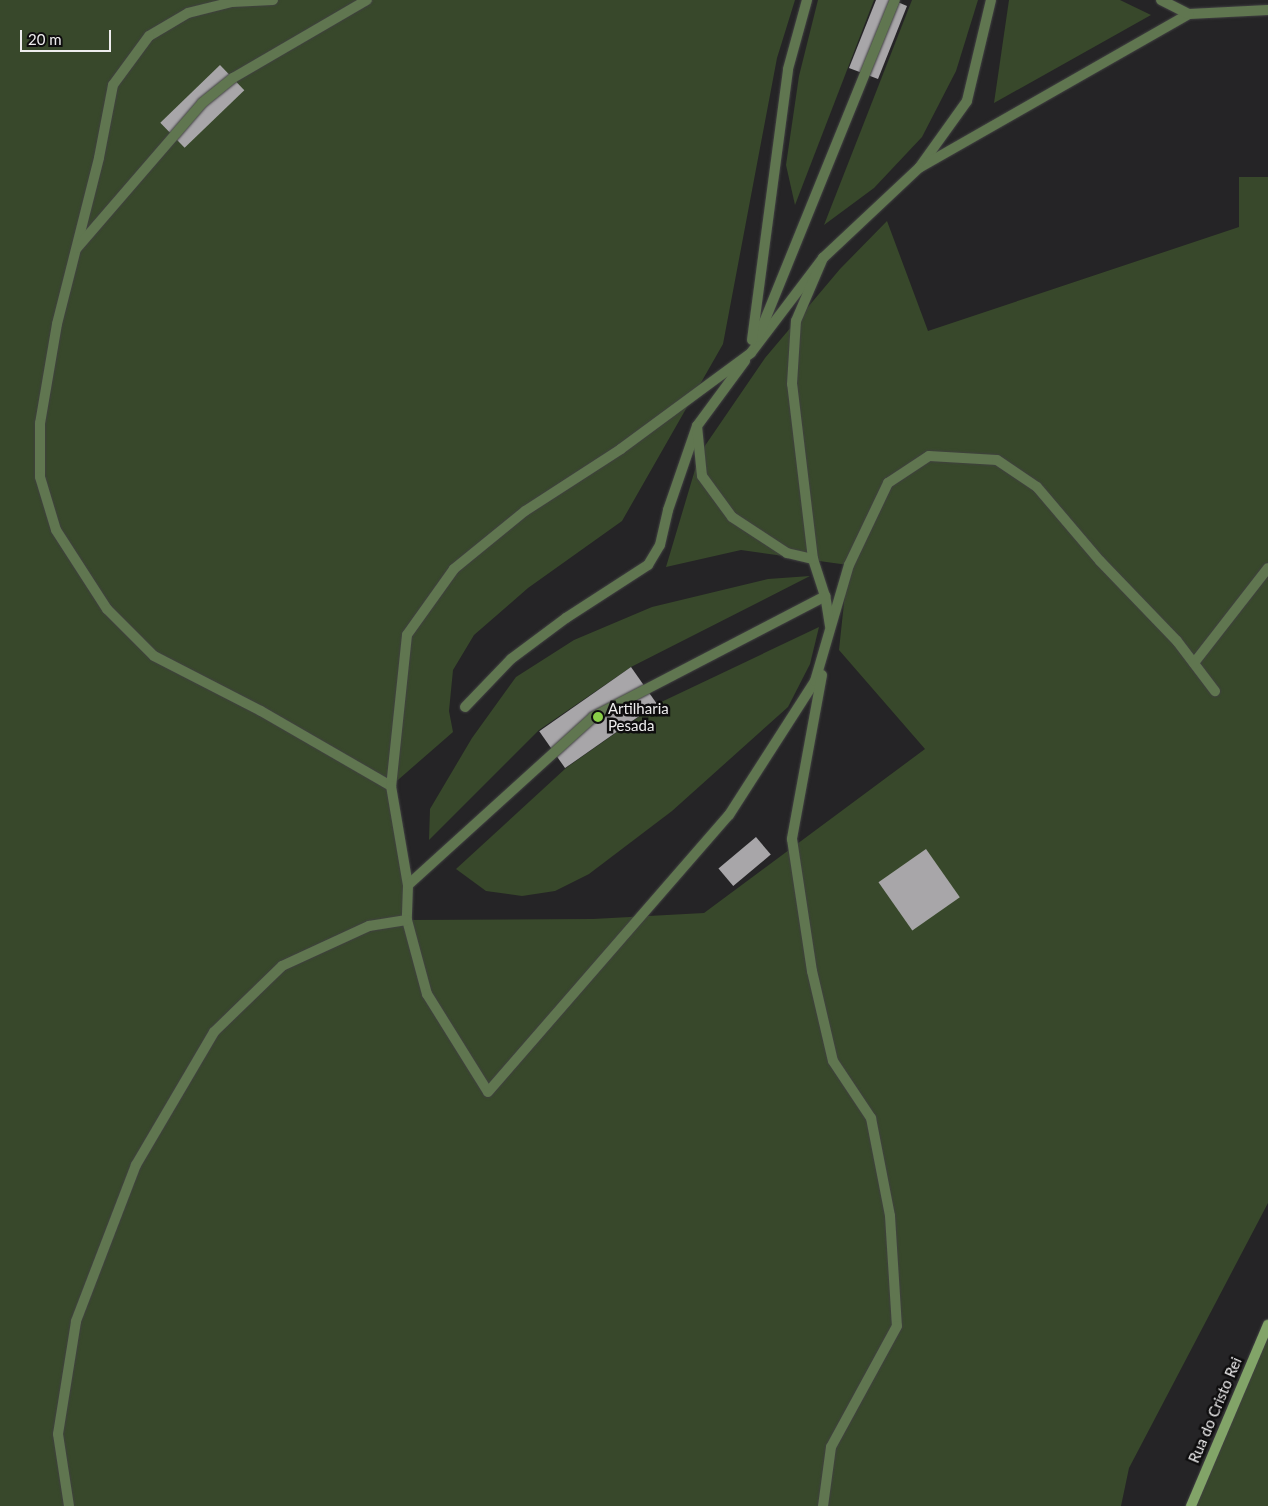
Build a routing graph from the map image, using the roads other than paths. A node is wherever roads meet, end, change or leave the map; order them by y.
1 (273, 0) edge
2 (367, 0) edge
3 (807, 0) edge
4 (895, 0) edge
5 (991, 0) edge
6 (1161, 0) edge
7 (1268, 10) edge
8 (1189, 14) junction
9 (919, 168) junction
10 (75, 250) junction
11 (823, 258) junction
12 (751, 353) junction
13 (697, 426) junction
14 (813, 558) junction
15 (1268, 568) edge
16 (825, 596) junction
17 (830, 630) junction
18 (1194, 663) junction
19 (1215, 691) dead end
20 (465, 707) dead end
21 (391, 786) junction
22 (408, 885) junction
23 (407, 920) junction
24 (1268, 1325) edge
25 (69, 1506) edge
26 (823, 1506) edge
27 (1190, 1506) edge

1 - 10 lane
2 - 10 lane
3 - 12 lane
4 - 12 lane
5 - 9 lane
6 - 8 lane
7 - 8 lane
8 - 9 lane
9 - 11 lane
10 - 21 lane
11 - 12 lane
11 - 14 lane
12 - 13 lane
12 - 21 lane
13 - 14 lane
13 - 20 lane
14 - 16 lane
15 - 18 lane
16 - 17 lane
16 - 22 lane
17 - 18 lane
17 - 23 lane
17 - 26 lane
18 - 19 lane
21 - 22 lane
22 - 23 lane
23 - 25 lane
24 - 27 street, Rua do Cristo Rei

